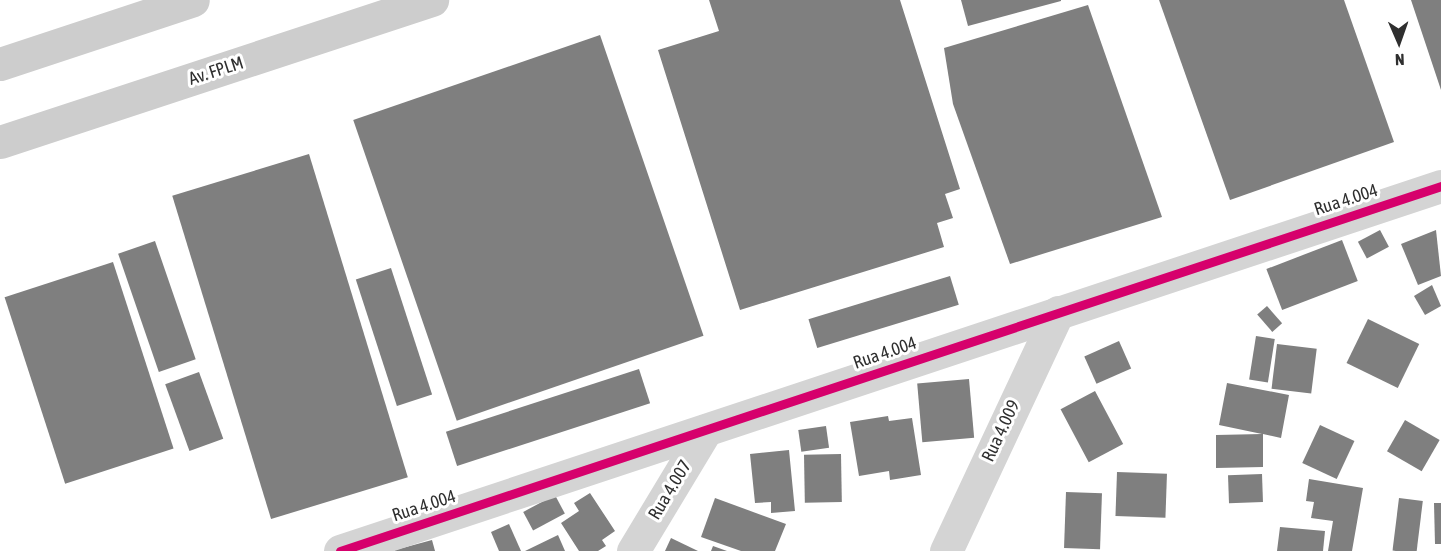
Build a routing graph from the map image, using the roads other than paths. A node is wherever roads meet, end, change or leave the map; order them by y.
1 (193, 0) edge
2 (432, 0) edge
3 (0, 64) edge
4 (0, 142) edge
5 (1441, 186) edge
6 (1059, 312) junction
7 (706, 430) junction
8 (340, 551) edge
9 (633, 551) edge
10 (946, 551) edge

1 - 3 main road
2 - 4 main road, Av. FPLM
5 - 6 street, Rua 4.004
6 - 7 street, Rua 4.004
6 - 10 street, Rua 4.009
7 - 8 street, Rua 4.004
7 - 9 street, Rua 4.007

